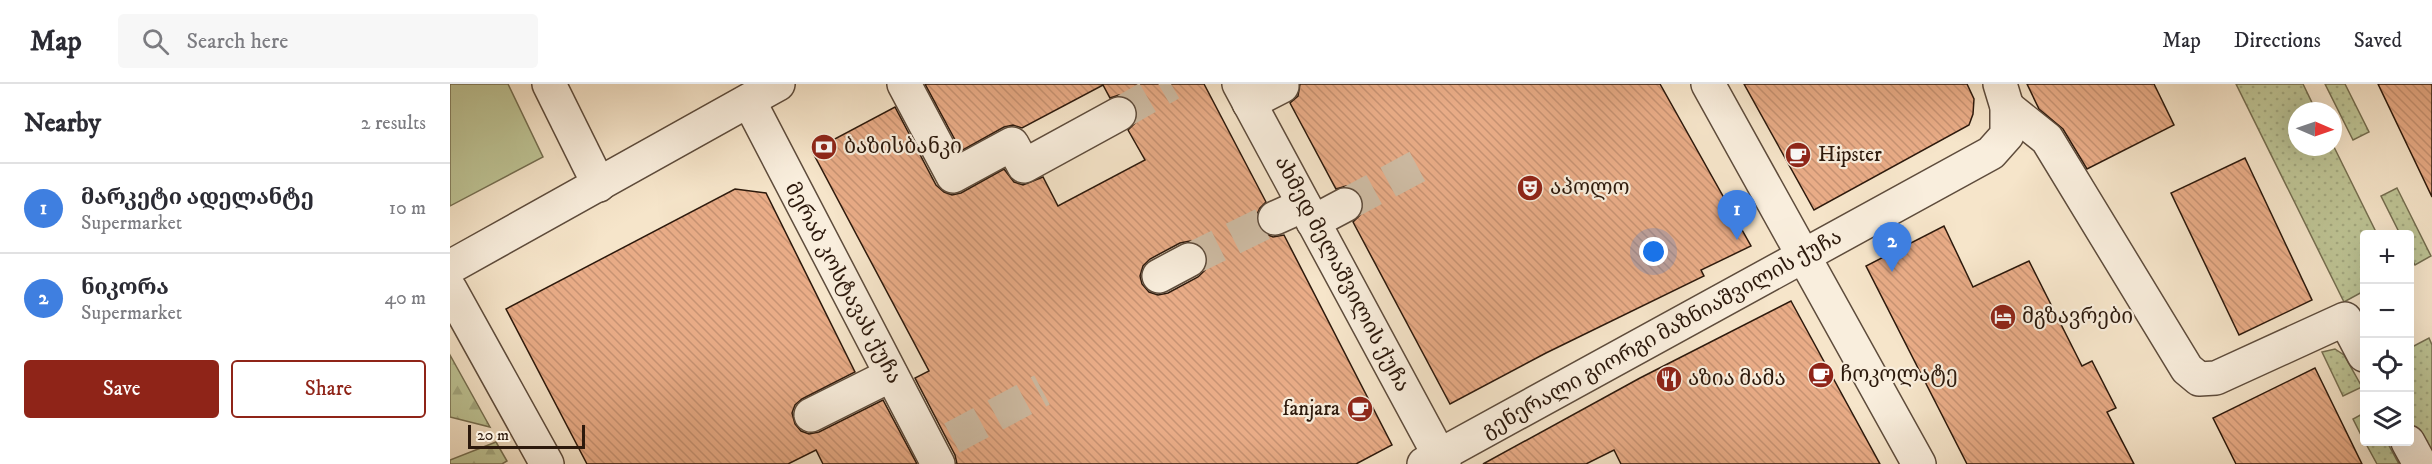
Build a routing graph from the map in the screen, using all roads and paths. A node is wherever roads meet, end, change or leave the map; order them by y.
1 (549, 84) edge
2 (778, 84) edge
3 (904, 84) edge
4 (1707, 84) edge
5 (1282, 86) dead end
6 (1244, 94) edge
7 (2004, 96) edge
8 (749, 101) junction
9 (1119, 114) tunnel mouth
10 (598, 185) junction
11 (1345, 205) tunnel mouth
12 (1309, 213) junction
13 (1275, 218) tunnel mouth
14 (1803, 257) junction
15 (1189, 260) tunnel mouth
16 (450, 267) edge
17 (1159, 276) dead end
18 (450, 289) edge
19 (2360, 346) edge
20 (891, 375) junction
21 (811, 415) dead end
22 (2411, 446) edge
23 (940, 451) edge
24 (1436, 461) edge
25 (548, 464) edge
26 (1918, 464) edge
27 (2420, 464) edge

1 - 10 street
2 - 8 street
3 - 9 street
4 - 14 street
5 - 6 street
6 - 12 street, ახმედ მელაშვილის ქუჩა
7 - 14 street, გენერალი გიორგი მაზნიაშვილის ქუჩა
7 - 19 street
8 - 10 street
8 - 20 street, მერაბ კოსტავას ქუჩა
10 - 16 street
11 - 12 street
12 - 13 street
12 - 24 street, ახმედ მელაშვილის ქუჩა
14 - 24 street, გენერალი გიორგი მაზნიაშვილის ქუჩა
14 - 26 street
15 - 17 street
18 - 25 street
20 - 21 street
20 - 23 street, მერაბ კოსტავას ქუჩა
22 - 27 street

